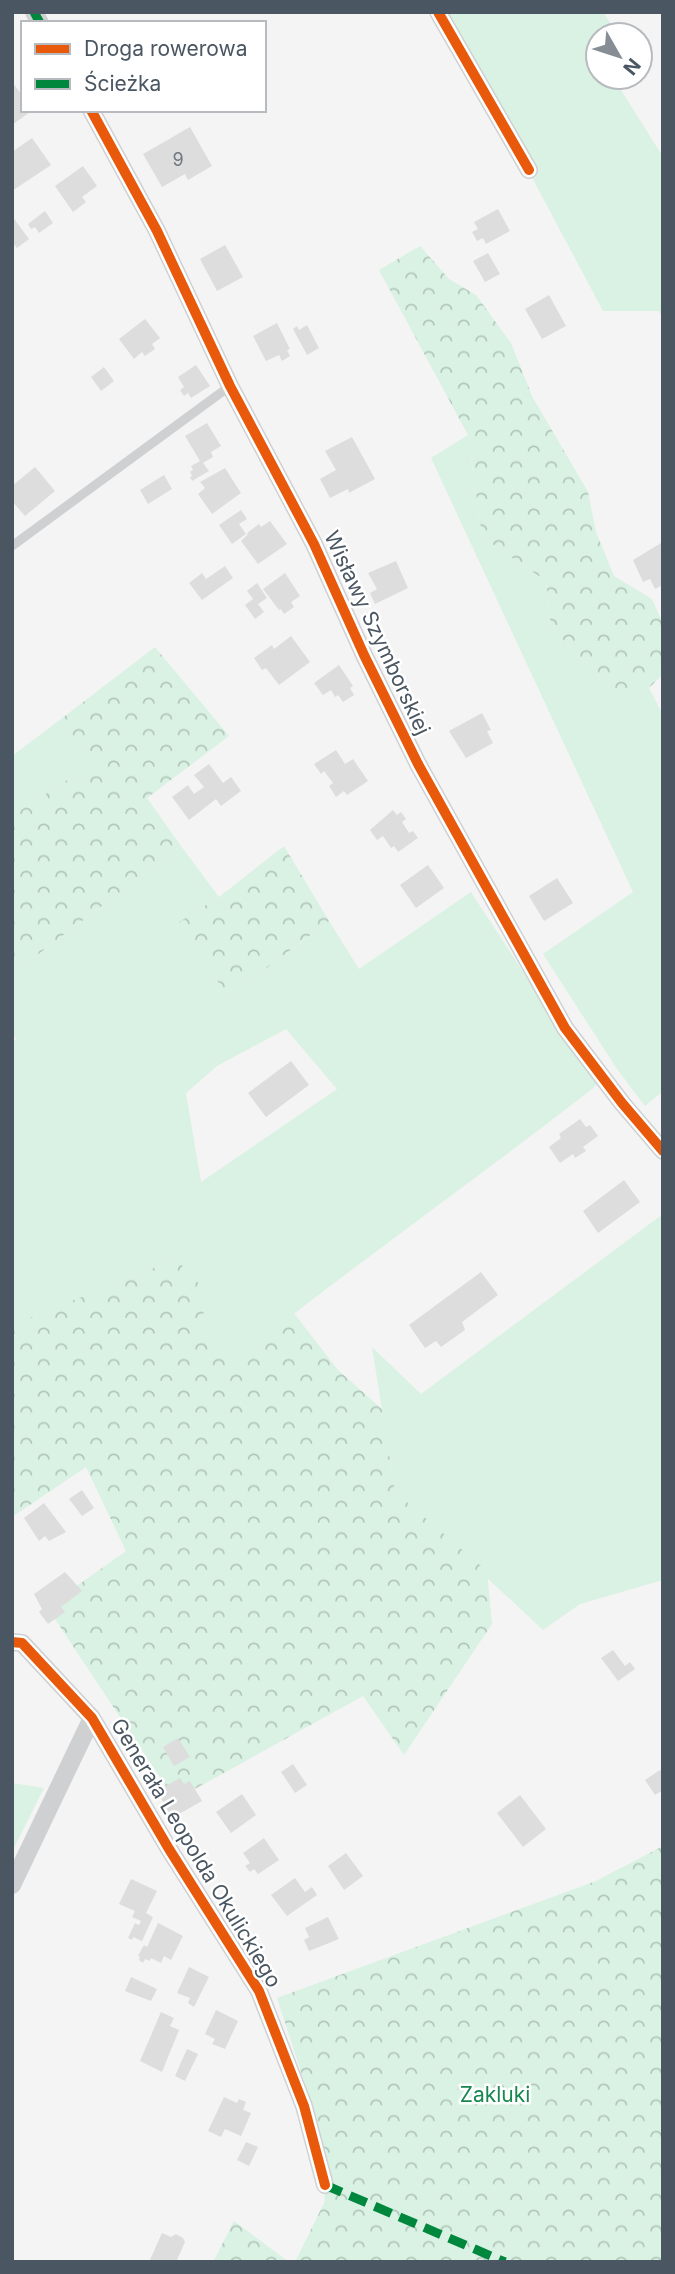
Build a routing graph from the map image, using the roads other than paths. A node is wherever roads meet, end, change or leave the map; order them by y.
1 (438, 12) edge
2 (92, 112) edge
3 (529, 170) dead end
4 (230, 386) junction
5 (12, 546) edge
6 (663, 1151) edge
7 (16, 1638) edge
8 (92, 1718) junction
9 (12, 1885) edge
10 (325, 2185) dead end

1 - 3 street
2 - 4 street, Wisławy Szymborskiej
4 - 5 lane
4 - 6 street, Wisławy Szymborskiej
7 - 8 street, Generała Leopolda Okulickiego
8 - 9 street
8 - 10 street, Generała Leopolda Okulickiego

